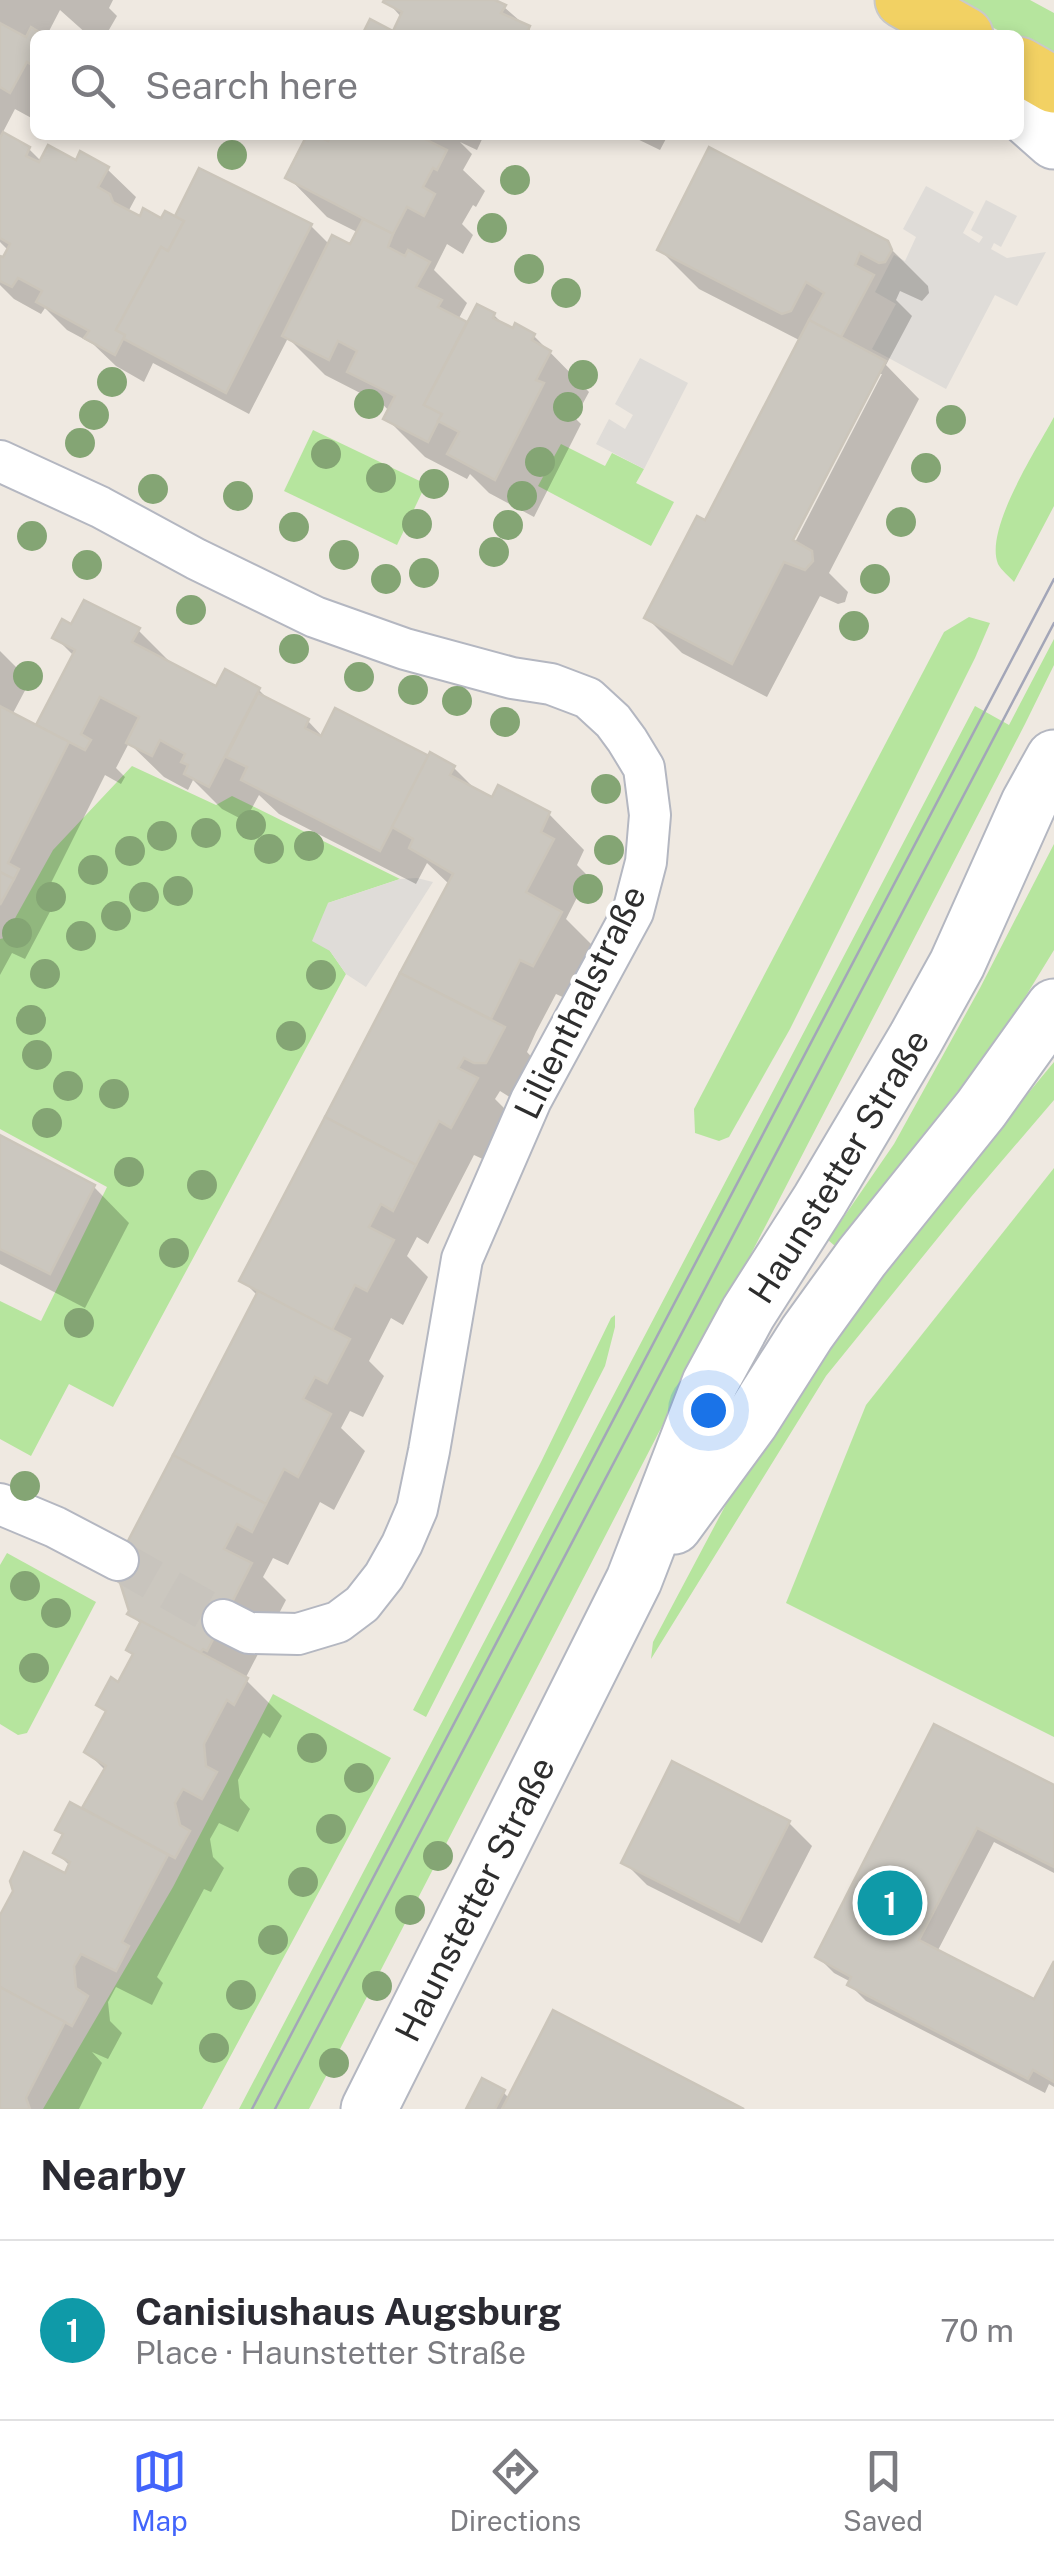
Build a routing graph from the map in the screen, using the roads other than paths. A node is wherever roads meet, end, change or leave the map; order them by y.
1 (892, 0) edge
2 (903, 0) edge
3 (926, 30) edge
4 (956, 30) edge
5 (1024, 68) edge
6 (1054, 85) edge
7 (1024, 114) edge
8 (1054, 140) edge
9 (0, 462) edge
10 (1054, 740) edge
11 (1042, 780) edge
12 (1054, 1007) edge
13 (0, 1504) edge
14 (118, 1560) tunnel mouth
15 (634, 1580) junction
16 (223, 1620) tunnel mouth
17 (369, 2109) edge

1 - 3 main road
2 - 4 main road
5 - 6 main road
7 - 8 main road
9 - 16 street, Lilienthalstraße
10 - 11 main road, Haunstetter Straße
11 - 15 main road, Haunstetter Straße
12 - 15 main road, Haunstetter Straße
13 - 14 street
15 - 17 main road, Haunstetter Straße

